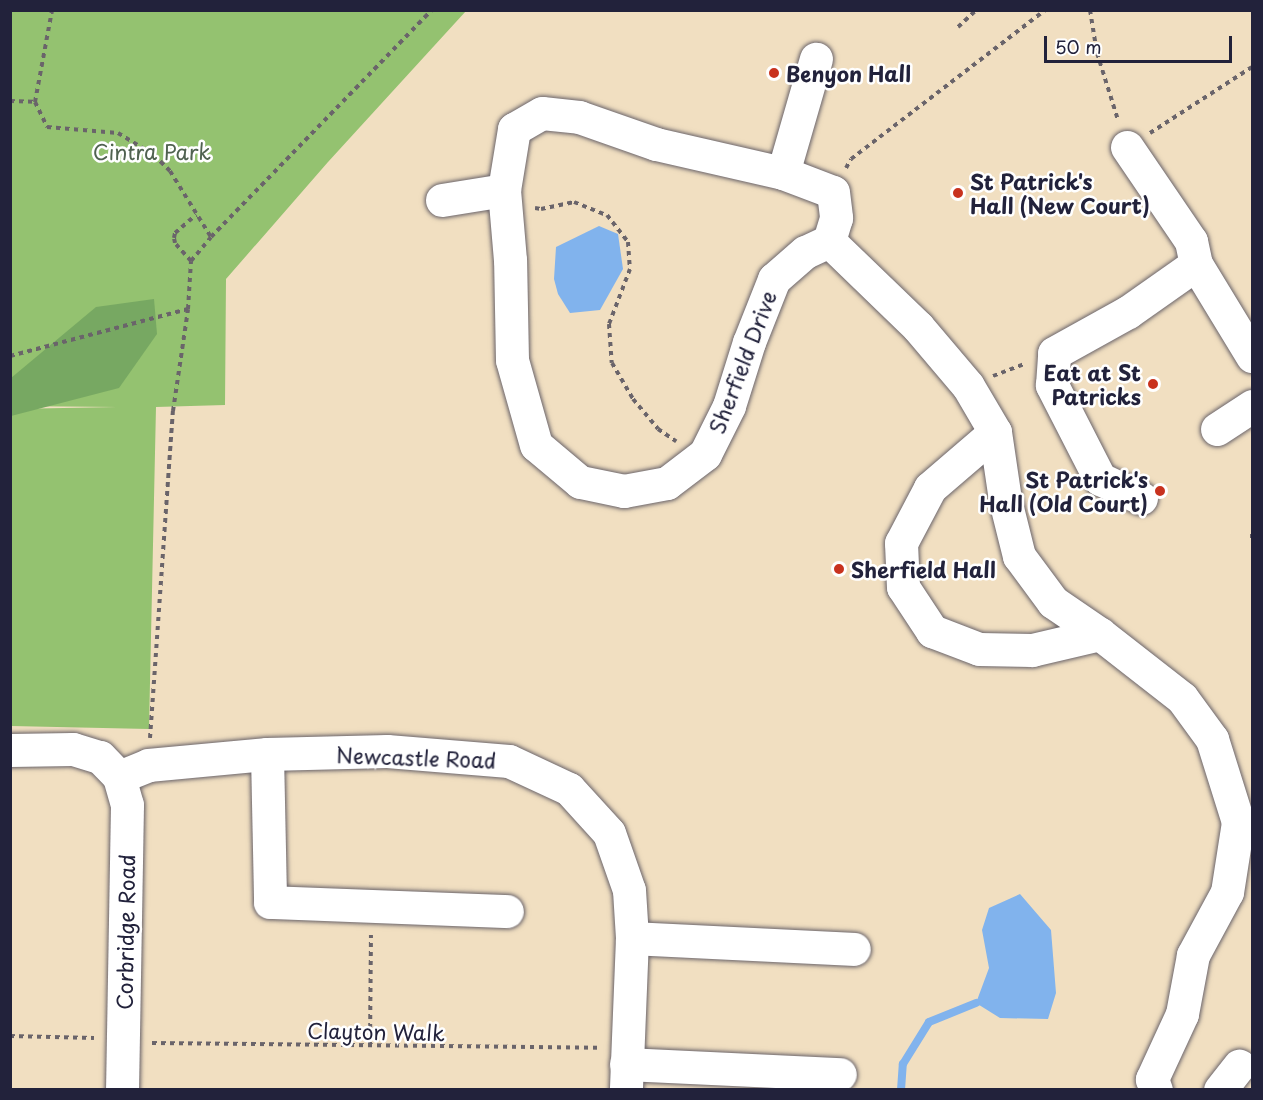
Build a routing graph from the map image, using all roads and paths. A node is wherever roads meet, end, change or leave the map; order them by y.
1 (52, 10) edge
2 (432, 10) edge
3 (976, 10) edge
4 (1045, 10) edge
5 (1090, 10) edge
6 (958, 27) dead end
7 (816, 59) dead end
8 (1252, 67) edge
9 (10, 101) edge
10 (35, 102) junction
11 (1127, 147) junction
12 (783, 173) junction
13 (833, 192) junction
14 (504, 195) junction
15 (442, 200) dead end
16 (196, 216) junction
17 (211, 237) junction
18 (829, 241) junction
19 (191, 261) junction
20 (1196, 264) junction
21 (188, 309) junction
22 (1054, 352) junction
23 (10, 356) edge
24 (1252, 356) edge
25 (968, 386) junction
26 (1252, 406) edge
27 (1217, 429) dead end
28 (995, 432) junction
29 (705, 454) junction
30 (1141, 498) dead end
31 (1100, 634) junction
32 (10, 750) edge
33 (267, 754) junction
34 (134, 771) junction
35 (1245, 821) edge
36 (371, 907) junction
37 (507, 911) dead end
38 (632, 938) junction
39 (854, 949) dead end
40 (10, 1036) edge
41 (124, 1041) junction
42 (370, 1046) junction
43 (626, 1067) edge
44 (840, 1074) dead end
45 (122, 1089) edge
46 (1156, 1089) edge

1 - 10 path
2 - 17 path
3 - 6 path
4 - 13 path
5 - 11 path
7 - 12 street
8 - 11 path
9 - 10 path
10 - 16 path
11 - 20 street
12 - 13 street, Sherfield Drive
12 - 14 street, Sherfield Drive
13 - 18 street
14 - 15 street
14 - 29 path
14 - 29 street, Sherfield Drive
16 - 17 path
16 - 19 path
17 - 19 path
18 - 25 street
18 - 29 street, Sherfield Drive
19 - 21 path
20 - 22 street
20 - 24 street
21 - 23 path
21 - 34 path
22 - 25 path
22 - 30 street
25 - 28 street
26 - 27 street
28 - 31 street
28 - 31 street
31 - 35 street
32 - 34 street
33 - 34 street, Newcastle Road
33 - 36 street
33 - 38 street, Newcastle Road
34 - 41 street, Corbridge Road
35 - 46 street
36 - 37 street
36 - 42 path
38 - 39 street
38 - 43 street, Newcastle Road
40 - 41 path, Clayton Walk
41 - 42 path, Clayton Walk
41 - 45 street, Corbridge Road
42 - 43 path, Clayton Walk
43 - 44 street

